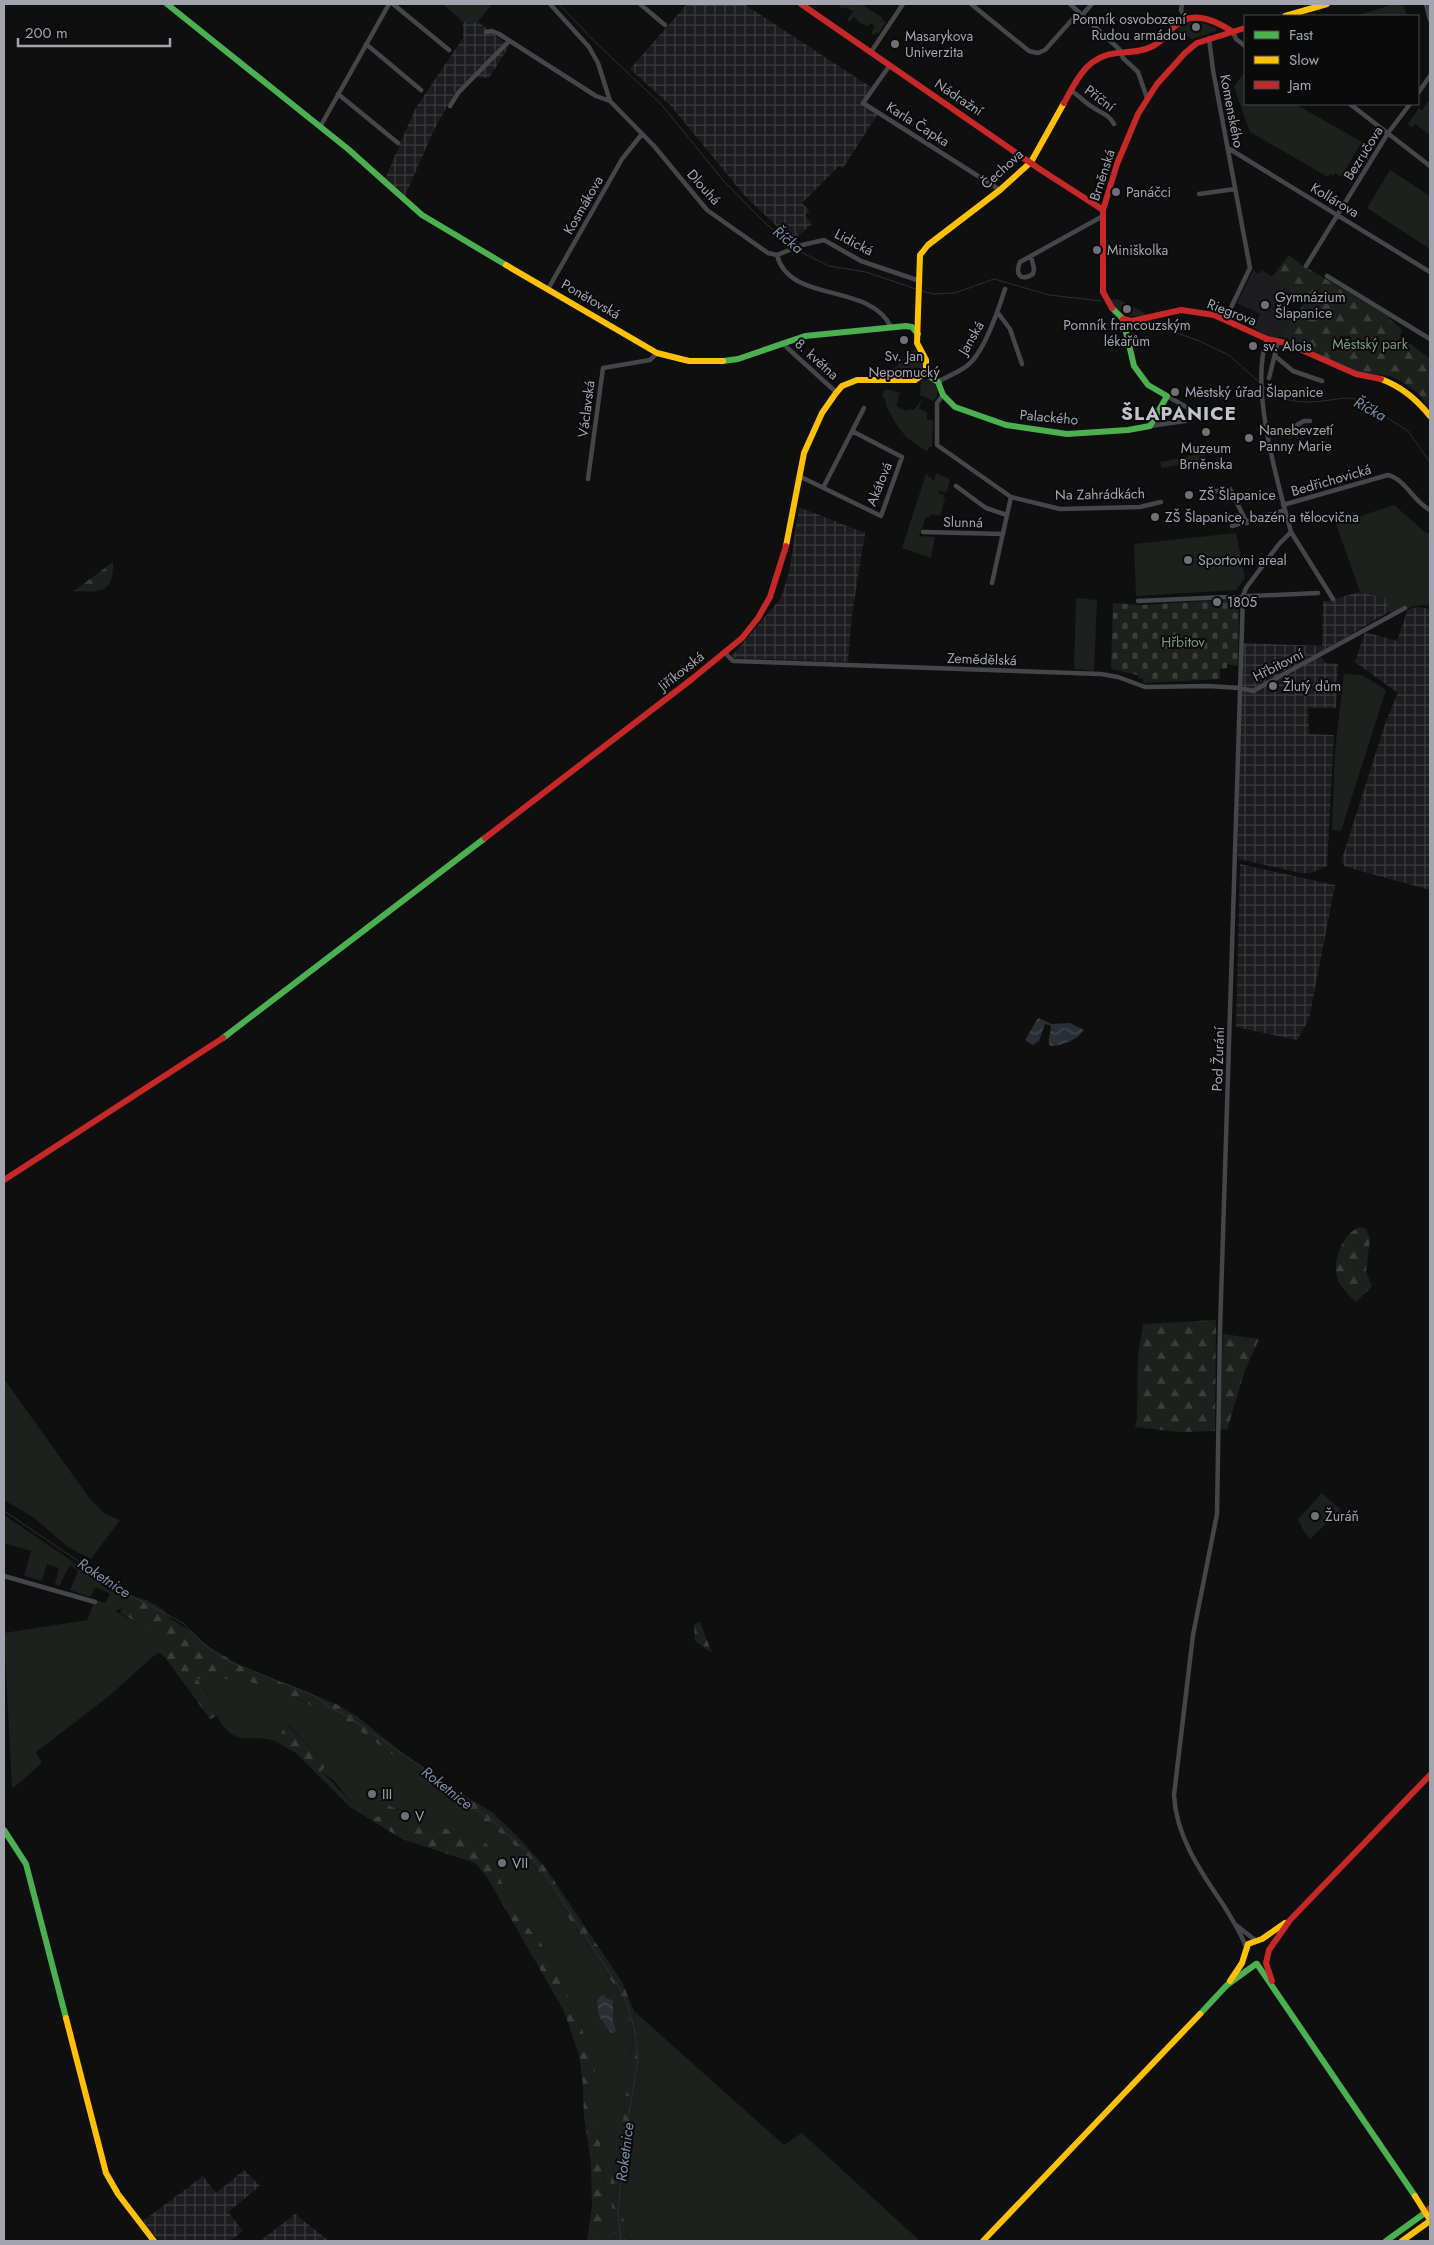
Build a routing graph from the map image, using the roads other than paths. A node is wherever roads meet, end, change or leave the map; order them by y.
1 (167, 4) edge
2 (389, 4) edge
3 (394, 4) edge
4 (550, 4) edge
5 (640, 4) edge
6 (801, 4) edge
7 (903, 4) edge
8 (971, 4) edge
9 (1070, 4) edge
10 (1092, 4) edge
11 (1182, 4) edge
12 (1327, 4) edge
13 (1426, 4) edge
14 (1081, 13) junction
15 (1288, 15) edge
16 (1184, 18) junction
17 (1430, 20) edge
18 (665, 24) dead end
19 (1244, 28) edge
20 (486, 32) dead end
21 (1233, 32) junction
22 (1209, 38) junction
23 (509, 41) junction
24 (366, 44) junction
25 (1244, 45) edge
26 (449, 50) dead end
27 (871, 52) junction
28 (1122, 53) junction
29 (890, 65) junction
30 (1430, 76) edge
31 (421, 90) dead end
32 (1071, 91) junction
33 (1419, 92) edge
34 (338, 94) junction
35 (1147, 98) junction
36 (610, 100) junction
37 (1351, 105) edge
38 (1409, 105) edge
39 (450, 106) dead end
40 (1114, 124) dead end
41 (320, 127) junction
42 (1388, 133) junction
43 (642, 134) junction
44 (398, 143) dead end
45 (1228, 148) junction
46 (1032, 162) junction
47 (1430, 166) edge
48 (1235, 189) junction
49 (1000, 190) junction
50 (1199, 194) dead end
51 (1103, 213) junction
52 (1338, 215) junction
53 (777, 255) junction
54 (1031, 256) junction
55 (1306, 266) dead end
56 (1430, 272) edge
57 (1327, 276) dead end
58 (920, 284) junction
59 (1005, 288) dead end
60 (548, 289) junction
61 (919, 309) junction
62 (998, 312) junction
63 (1124, 319) junction
64 (1225, 320) junction
65 (899, 326) junction
66 (891, 327) junction
67 (918, 334) junction
68 (1267, 339) junction
69 (1430, 339) edge
70 (1278, 342) junction
71 (782, 343) junction
72 (657, 354) junction
73 (1275, 356) junction
74 (1022, 364) dead end
75 (925, 373) junction
76 (1269, 378) dead end
77 (1322, 381) dead end
78 (938, 382) junction
79 (836, 392) junction
80 (943, 395) junction
81 (1167, 396) junction
82 (864, 408) dead end
83 (1430, 416) edge
84 (1310, 421) dead end
85 (1150, 426) junction
86 (852, 430) junction
87 (1268, 433) junction
88 (799, 476) junction
89 (588, 479) dead end
90 (824, 486) junction
91 (956, 486) dead end
92 (1211, 492) dead end
93 (1011, 498) junction
94 (1161, 502) dead end
95 (1284, 507) junction
96 (1430, 510) edge
97 (1008, 515) junction
98 (1247, 523) junction
99 (1232, 526) dead end
100 (923, 532) dead end
101 (1290, 532) junction
102 (1003, 534) junction
103 (992, 583) dead end
104 (1318, 593) dead end
105 (1243, 596) junction
106 (1333, 599) dead end
107 (1138, 600) dead end
108 (1405, 608) dead end
109 (724, 652) junction
110 (1240, 688) junction
111 (4, 1180) edge
112 (4, 1576) edge
113 (95, 1602) dead end
114 (1430, 1775) edge
115 (4, 1830) edge
116 (1290, 1920) junction
117 (1235, 1924) junction
118 (1257, 1940) junction
119 (1269, 1950) junction
120 (1245, 1951) junction
121 (1266, 1960) junction
122 (1256, 1964) junction
123 (1273, 1984) junction
124 (1227, 1985) junction
125 (1422, 2214) dead end
126 (1429, 2221) edge
127 (154, 2241) edge
128 (983, 2241) edge
129 (1386, 2241) edge
130 (1402, 2241) edge

1 - 41 main road, Ponětovská
2 - 24 street
3 - 26 street
4 - 36 street
5 - 18 street
6 - 27 main road, Nádražní
7 - 27 street
8 - 14 street
9 - 14 street
10 - 14 street
11 - 16 street
12 - 15 main road
13 - 17 street
14 - 28 street
16 - 21 main road
16 - 28 main road, Čechova
19 - 21 main road, Brněnská
20 - 23 street, Dlouhá
21 - 22 main road, Brněnská
21 - 25 street
22 - 35 main road, Brněnská
22 - 45 street, Komenského
23 - 36 street, Dlouhá
23 - 39 street
24 - 31 street
24 - 34 street
27 - 29 main road, Nádražní
28 - 32 main road, Čechova
28 - 35 street
29 - 46 main road, Nádražní
29 - 49 street, Karla Čapka
30 - 33 street
32 - 40 street, Příční
32 - 46 main road, Čechova
34 - 41 street
34 - 44 street
35 - 51 main road, Brněnská
36 - 43 street, Dlouhá
37 - 42 street
38 - 42 street, Bezručova
41 - 60 main road, Ponětovská
42 - 47 street
42 - 52 street, Bezručova
43 - 53 street, Dlouhá
43 - 60 street, Kosmákova
45 - 48 street, Komenského
45 - 52 street, Kollárova
46 - 49 main road, Čechova
46 - 51 main road, Nádražní
48 - 50 street
48 - 64 street, Komenského
49 - 58 main road, Čechova
51 - 54 street
51 - 63 main road, Brněnská
52 - 55 street, Bezručova
52 - 56 street, Kollárova
53 - 58 street, Lidická
53 - 66 street
54 - 54 street
57 - 69 street
58 - 61 main road, Čechova
59 - 62 street, Janská
60 - 72 main road, Ponětovská
61 - 65 main road
61 - 67 main road, Čechova
62 - 74 street
62 - 78 street, Janská
63 - 64 main road, Riegrova
63 - 81 main road
64 - 68 main road, Riegrova
65 - 66 main road, Ponětovská
65 - 67 main road
66 - 71 main road, Ponětovská
67 - 75 main road, Čechova
68 - 70 main road, Riegrova
68 - 87 street
70 - 73 street
70 - 83 main road, Riegrova
71 - 72 main road, Ponětovská
71 - 79 street, 8. května
72 - 89 street, Václavská
73 - 76 street
73 - 77 street
75 - 78 main road
75 - 79 main road
78 - 80 main road
79 - 88 main road, Jiříkovská
80 - 85 main road, Palackého
80 - 93 street, Na Zahrádkách
81 - 85 main road
81 - 85 street
82 - 86 street
84 - 87 street
86 - 90 street
86 - 90 street, Akátová
87 - 95 street
88 - 90 street, Akátová
88 - 109 main road, Jiříkovská
91 - 97 street
92 - 98 street
93 - 94 street, Na Zahrádkách
93 - 97 street
95 - 96 street, Bedřichovická
95 - 98 street
95 - 101 street
97 - 102 street
98 - 99 street
100 - 102 street, Slunná
101 - 105 street, Hřbitovní
101 - 106 street
102 - 103 street
104 - 105 street
105 - 107 street
105 - 110 street, Hřbitovní
108 - 110 street, Hřbitovní
109 - 110 street, Zemědělská
109 - 111 main road, Jiříkovská
110 - 117 street, Pod Žurání
112 - 113 street
114 - 116 main road
115 - 127 main road
116 - 118 main road
116 - 119 main road
117 - 118 street
117 - 120 street
118 - 119 main road
118 - 120 main road
119 - 121 main road
120 - 122 main road
120 - 124 main road
121 - 122 main road
121 - 123 main road
122 - 123 main road
122 - 124 main road
123 - 126 main road, bridge
124 - 128 main road
125 - 129 main road
126 - 130 main road

